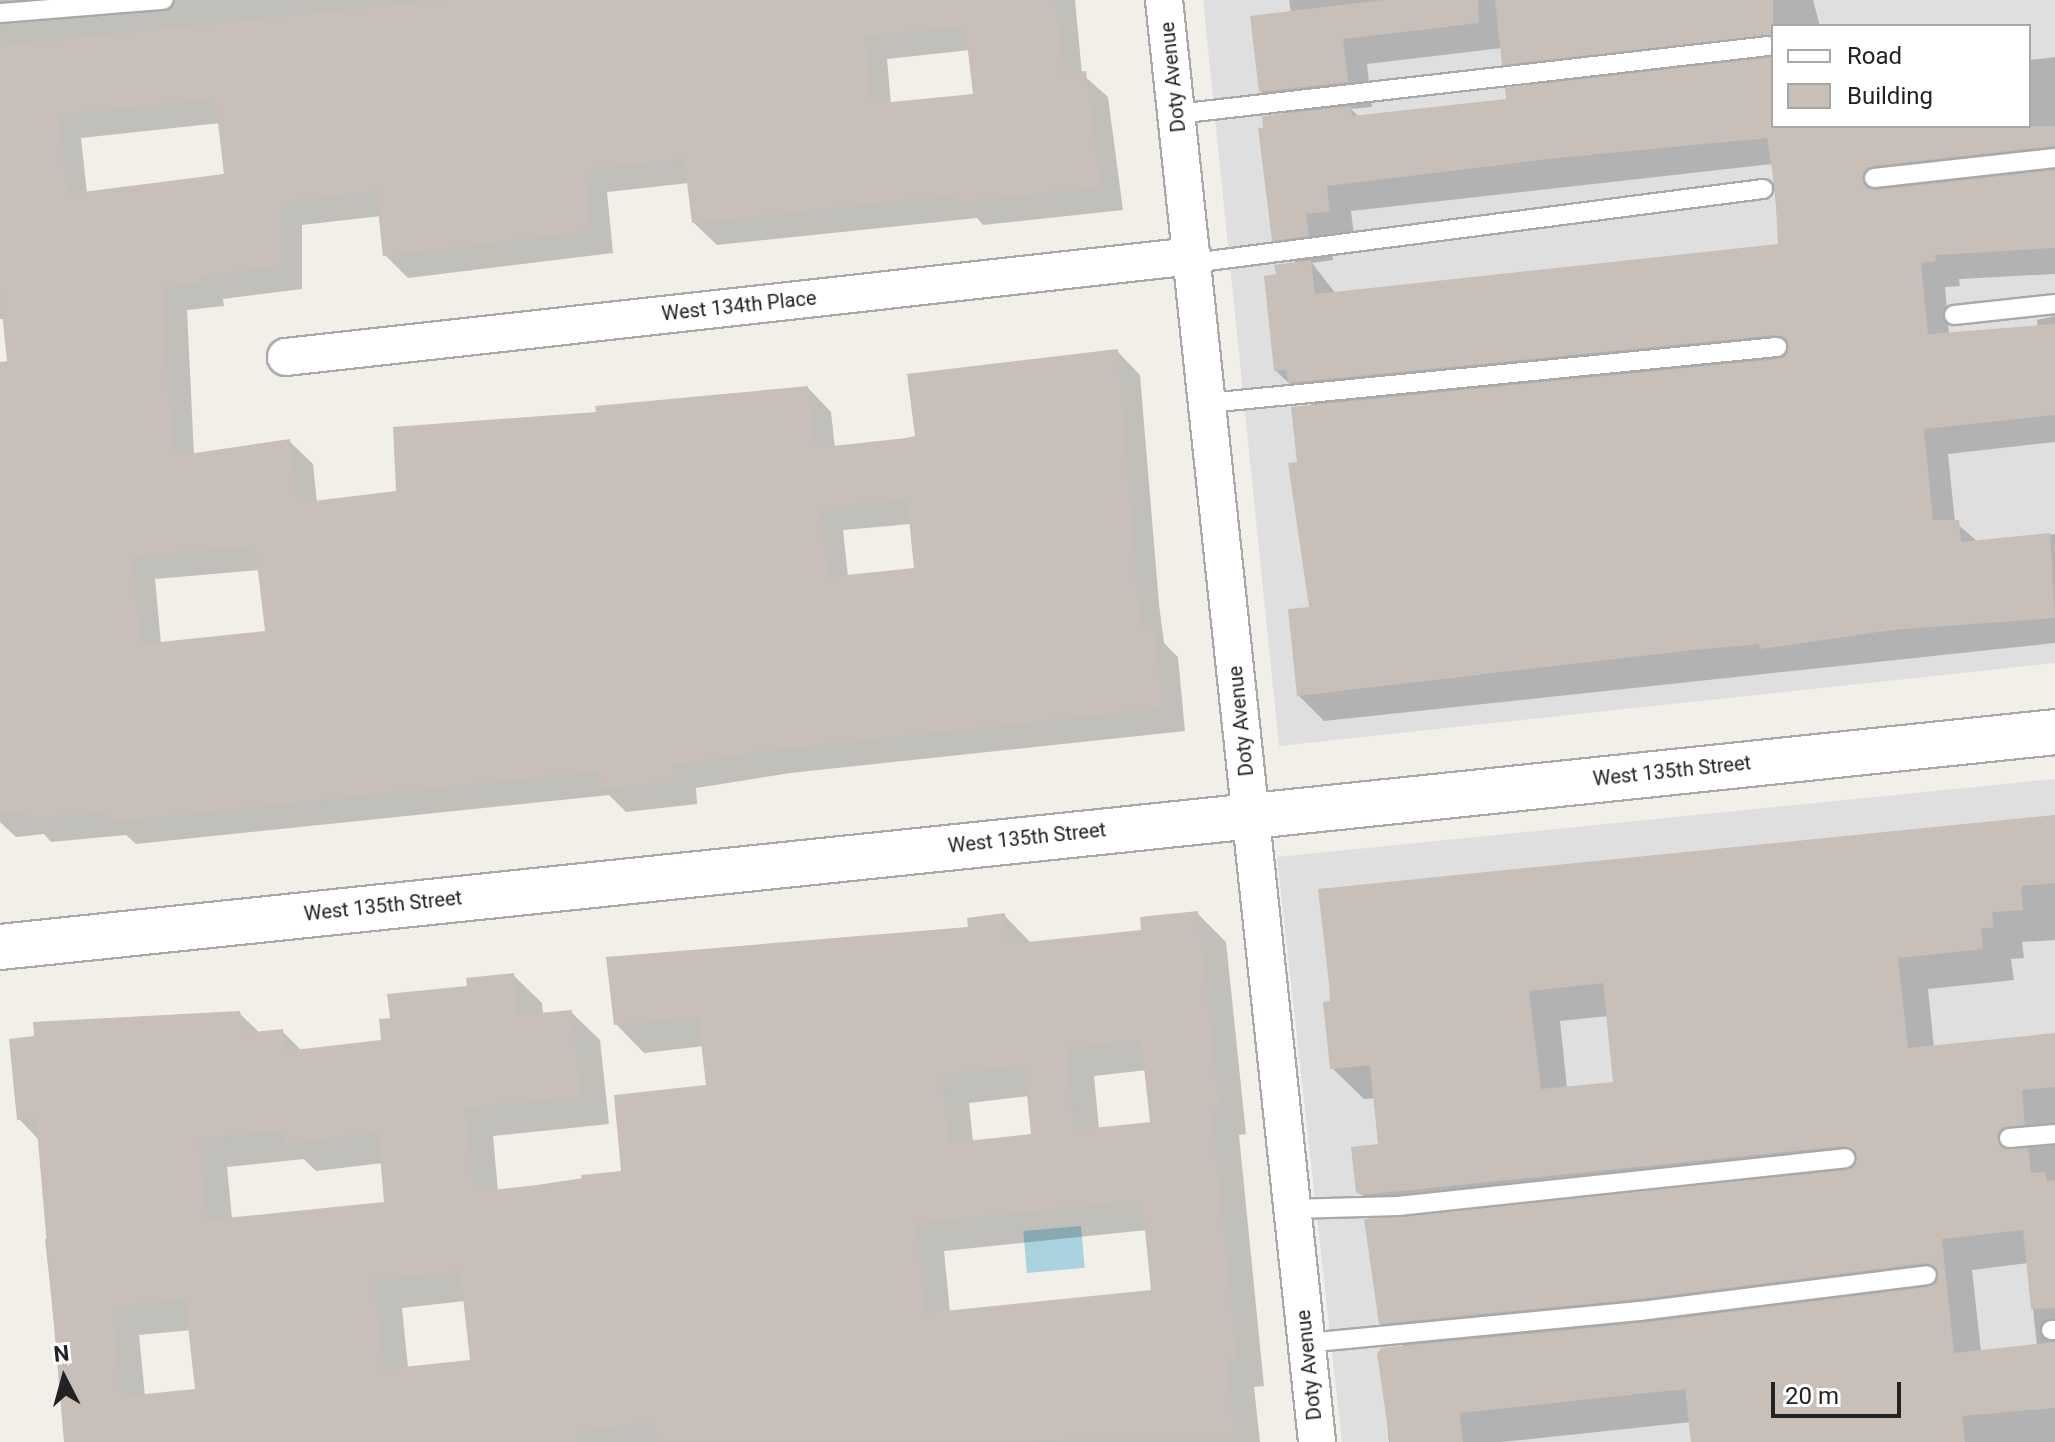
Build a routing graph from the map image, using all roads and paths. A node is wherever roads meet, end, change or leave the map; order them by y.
1 (163, 0) edge
2 (1164, 0) edge
3 (0, 13) edge
4 (1768, 46) dead end
5 (1177, 114) junction
6 (2055, 158) edge
7 (1874, 178) dead end
8 (1763, 189) dead end
9 (1192, 260) junction
10 (2055, 304) edge
11 (1954, 315) dead end
12 (1777, 347) dead end
13 (286, 357) dead end
14 (1208, 403) junction
15 (2055, 732) edge
16 (1250, 814) junction
17 (0, 947) edge
18 (2055, 1134) edge
19 (2009, 1138) dead end
20 (1845, 1158) dead end
21 (1292, 1209) junction
22 (1927, 1275) dead end
23 (1306, 1343) junction
24 (1317, 1442) edge

1 - 3 lane
2 - 5 street, Doty Avenue
4 - 5 lane
5 - 9 street, Doty Avenue
6 - 7 lane
8 - 9 lane
9 - 13 street, West 134th Place
9 - 14 street, Doty Avenue
10 - 11 lane
12 - 14 lane
14 - 16 street, Doty Avenue
15 - 16 street, West 135th Street
16 - 17 street, West 135th Street
16 - 21 street, Doty Avenue
18 - 19 lane
20 - 21 lane
21 - 23 street, Doty Avenue
22 - 23 lane
23 - 24 street, Doty Avenue

